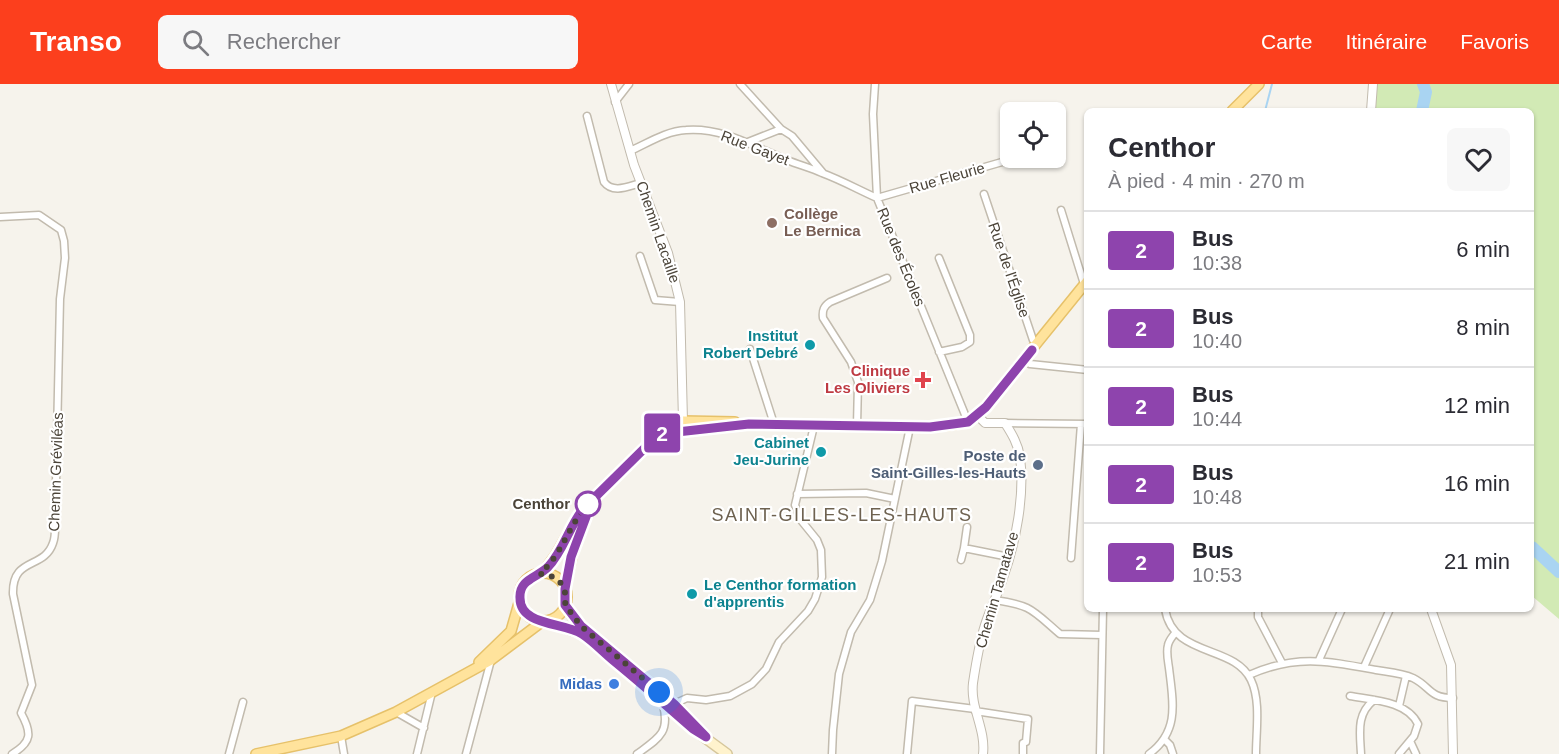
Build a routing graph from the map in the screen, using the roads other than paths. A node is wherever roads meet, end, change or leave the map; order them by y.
1 (611, 84) edge
2 (629, 84) edge
3 (740, 84) edge
4 (874, 84) edge
5 (1259, 84) edge
6 (1372, 84) edge
7 (615, 102) junction
8 (1235, 108) edge
9 (1371, 108) edge
10 (587, 116) dead end
11 (781, 129) junction
12 (748, 142) junction
13 (630, 151) junction
14 (807, 151) junction
15 (1000, 163) edge
16 (798, 164) junction
17 (824, 173) junction
18 (641, 183) junction
19 (984, 194) dead end
20 (877, 198) junction
21 (1061, 210) dead end
22 (0, 216) edge
23 (640, 256) dead end
24 (939, 258) dead end
25 (1084, 276) edge
26 (887, 278) dead end
27 (1084, 284) edge
28 (680, 302) junction
29 (1036, 344) junction
30 (750, 349) dead end
31 (939, 352) junction
32 (1023, 361) junction
33 (1084, 370) edge
34 (977, 415) junction
35 (683, 421) junction
36 (968, 422) junction
37 (1005, 423) junction
38 (749, 424) junction
39 (774, 424) junction
40 (1084, 424) edge
41 (814, 426) junction
42 (857, 426) junction
43 (910, 427) junction
44 (664, 433) junction
45 (797, 494) junction
46 (594, 498) junction
47 (895, 500) junction
48 (967, 527) dead end
49 (964, 548) junction
50 (1009, 557) junction
51 (1071, 558) dead end
52 (961, 560) dead end
53 (540, 574) junction
54 (565, 589) junction
55 (994, 600) junction
56 (519, 601) junction
57 (565, 605) junction
58 (1103, 612) edge
59 (1166, 612) edge
60 (1258, 612) edge
61 (1340, 612) edge
62 (1389, 612) edge
63 (1432, 612) edge
64 (544, 621) junction
65 (1175, 633) junction
66 (1102, 635) junction
67 (491, 660) junction
68 (1319, 660) junction
69 (1282, 663) junction
70 (1364, 668) junction
71 (471, 670) junction
72 (1249, 675) junction
73 (1406, 676) junction
74 (432, 691) junction
75 (650, 691) junction
76 (1350, 696) dead end
77 (1453, 698) junction
78 (1374, 700) junction
79 (662, 701) junction
80 (243, 702) dead end
81 (674, 704) junction
82 (1399, 706) junction
83 (975, 710) junction
84 (396, 712) junction
85 (424, 728) junction
86 (340, 736) junction
87 (706, 737) junction
88 (1165, 740) junction
89 (1410, 741) junction
90 (12, 754) edge
91 (229, 754) edge
92 (256, 754) edge
93 (344, 754) edge
94 (417, 754) edge
95 (466, 754) edge
96 (637, 754) edge
97 (727, 754) edge
98 (832, 754) edge
99 (907, 754) edge
100 (984, 754) edge
101 (1023, 754) edge
102 (1100, 754) edge
103 (1149, 754) edge
104 (1173, 754) edge
105 (1256, 754) edge
106 (1361, 754) edge
107 (1399, 754) edge
108 (1416, 754) edge
109 (1453, 754) edge

1 - 7 street, Chemin Lacaille
2 - 7 street
3 - 11 street
4 - 20 street, Rue des Écoles
5 - 8 main road
6 - 9 street
7 - 13 street, Chemin Lacaille
10 - 18 street
11 - 12 street
11 - 14 street
12 - 13 street, Rue Gayet
12 - 16 street, Rue Gayet
13 - 18 street, Chemin Lacaille
14 - 16 street
14 - 17 street
15 - 20 street, Rue Fleurie
16 - 17 street, Rue Gayet
17 - 20 street, Rue Gayet
18 - 28 street, Chemin Lacaille
19 - 29 street, Rue de l'Église
20 - 31 street, Rue des Écoles
21 - 25 street
22 - 90 street, Chemin Gréviléas
23 - 28 street
24 - 31 street
26 - 42 street
27 - 29 main road
28 - 35 street, Chemin Lacaille
29 - 32 main road
30 - 39 street
31 - 36 street, Rue des Écoles
32 - 33 street
32 - 34 main road
34 - 36 main road
34 - 37 street
35 - 38 main road
35 - 44 main road
36 - 43 main road
37 - 40 street
37 - 50 street, Chemin Tamatave
38 - 39 main road
38 - 44 main road
39 - 41 main road
40 - 51 street
41 - 42 main road
41 - 45 street
42 - 43 main road
43 - 47 street
44 - 46 main road
45 - 47 street
45 - 81 street
46 - 53 main road
46 - 54 main road
47 - 98 street
48 - 49 street
49 - 50 street
49 - 52 street
50 - 55 street, Chemin Tamatave
53 - 54 main road
53 - 56 main road
54 - 57 main road
55 - 66 street
55 - 83 street, Chemin Tamatave
56 - 64 main road
56 - 71 main road
57 - 64 main road
57 - 81 main road
58 - 66 street
59 - 65 street
60 - 69 street
61 - 68 street
62 - 70 street
63 - 77 street
64 - 67 main road
64 - 75 main road
65 - 72 street
65 - 88 street
66 - 102 street
67 - 71 main road
67 - 95 street
68 - 69 street
68 - 70 street
69 - 72 street
70 - 73 street
71 - 74 main road
72 - 105 street
73 - 77 street
73 - 82 street
74 - 84 main road
74 - 85 street
75 - 79 main road
75 - 81 main road
76 - 78 street
77 - 109 street
78 - 82 street
78 - 106 street
79 - 87 main road
79 - 96 street
80 - 91 street
81 - 87 main road
82 - 89 street
83 - 99 street
83 - 100 street, Chemin Tamatave
83 - 101 street
84 - 85 street
84 - 86 main road
85 - 94 street
86 - 92 main road
86 - 93 street
87 - 97 main road
88 - 103 street
88 - 104 street
89 - 107 street
89 - 108 street

